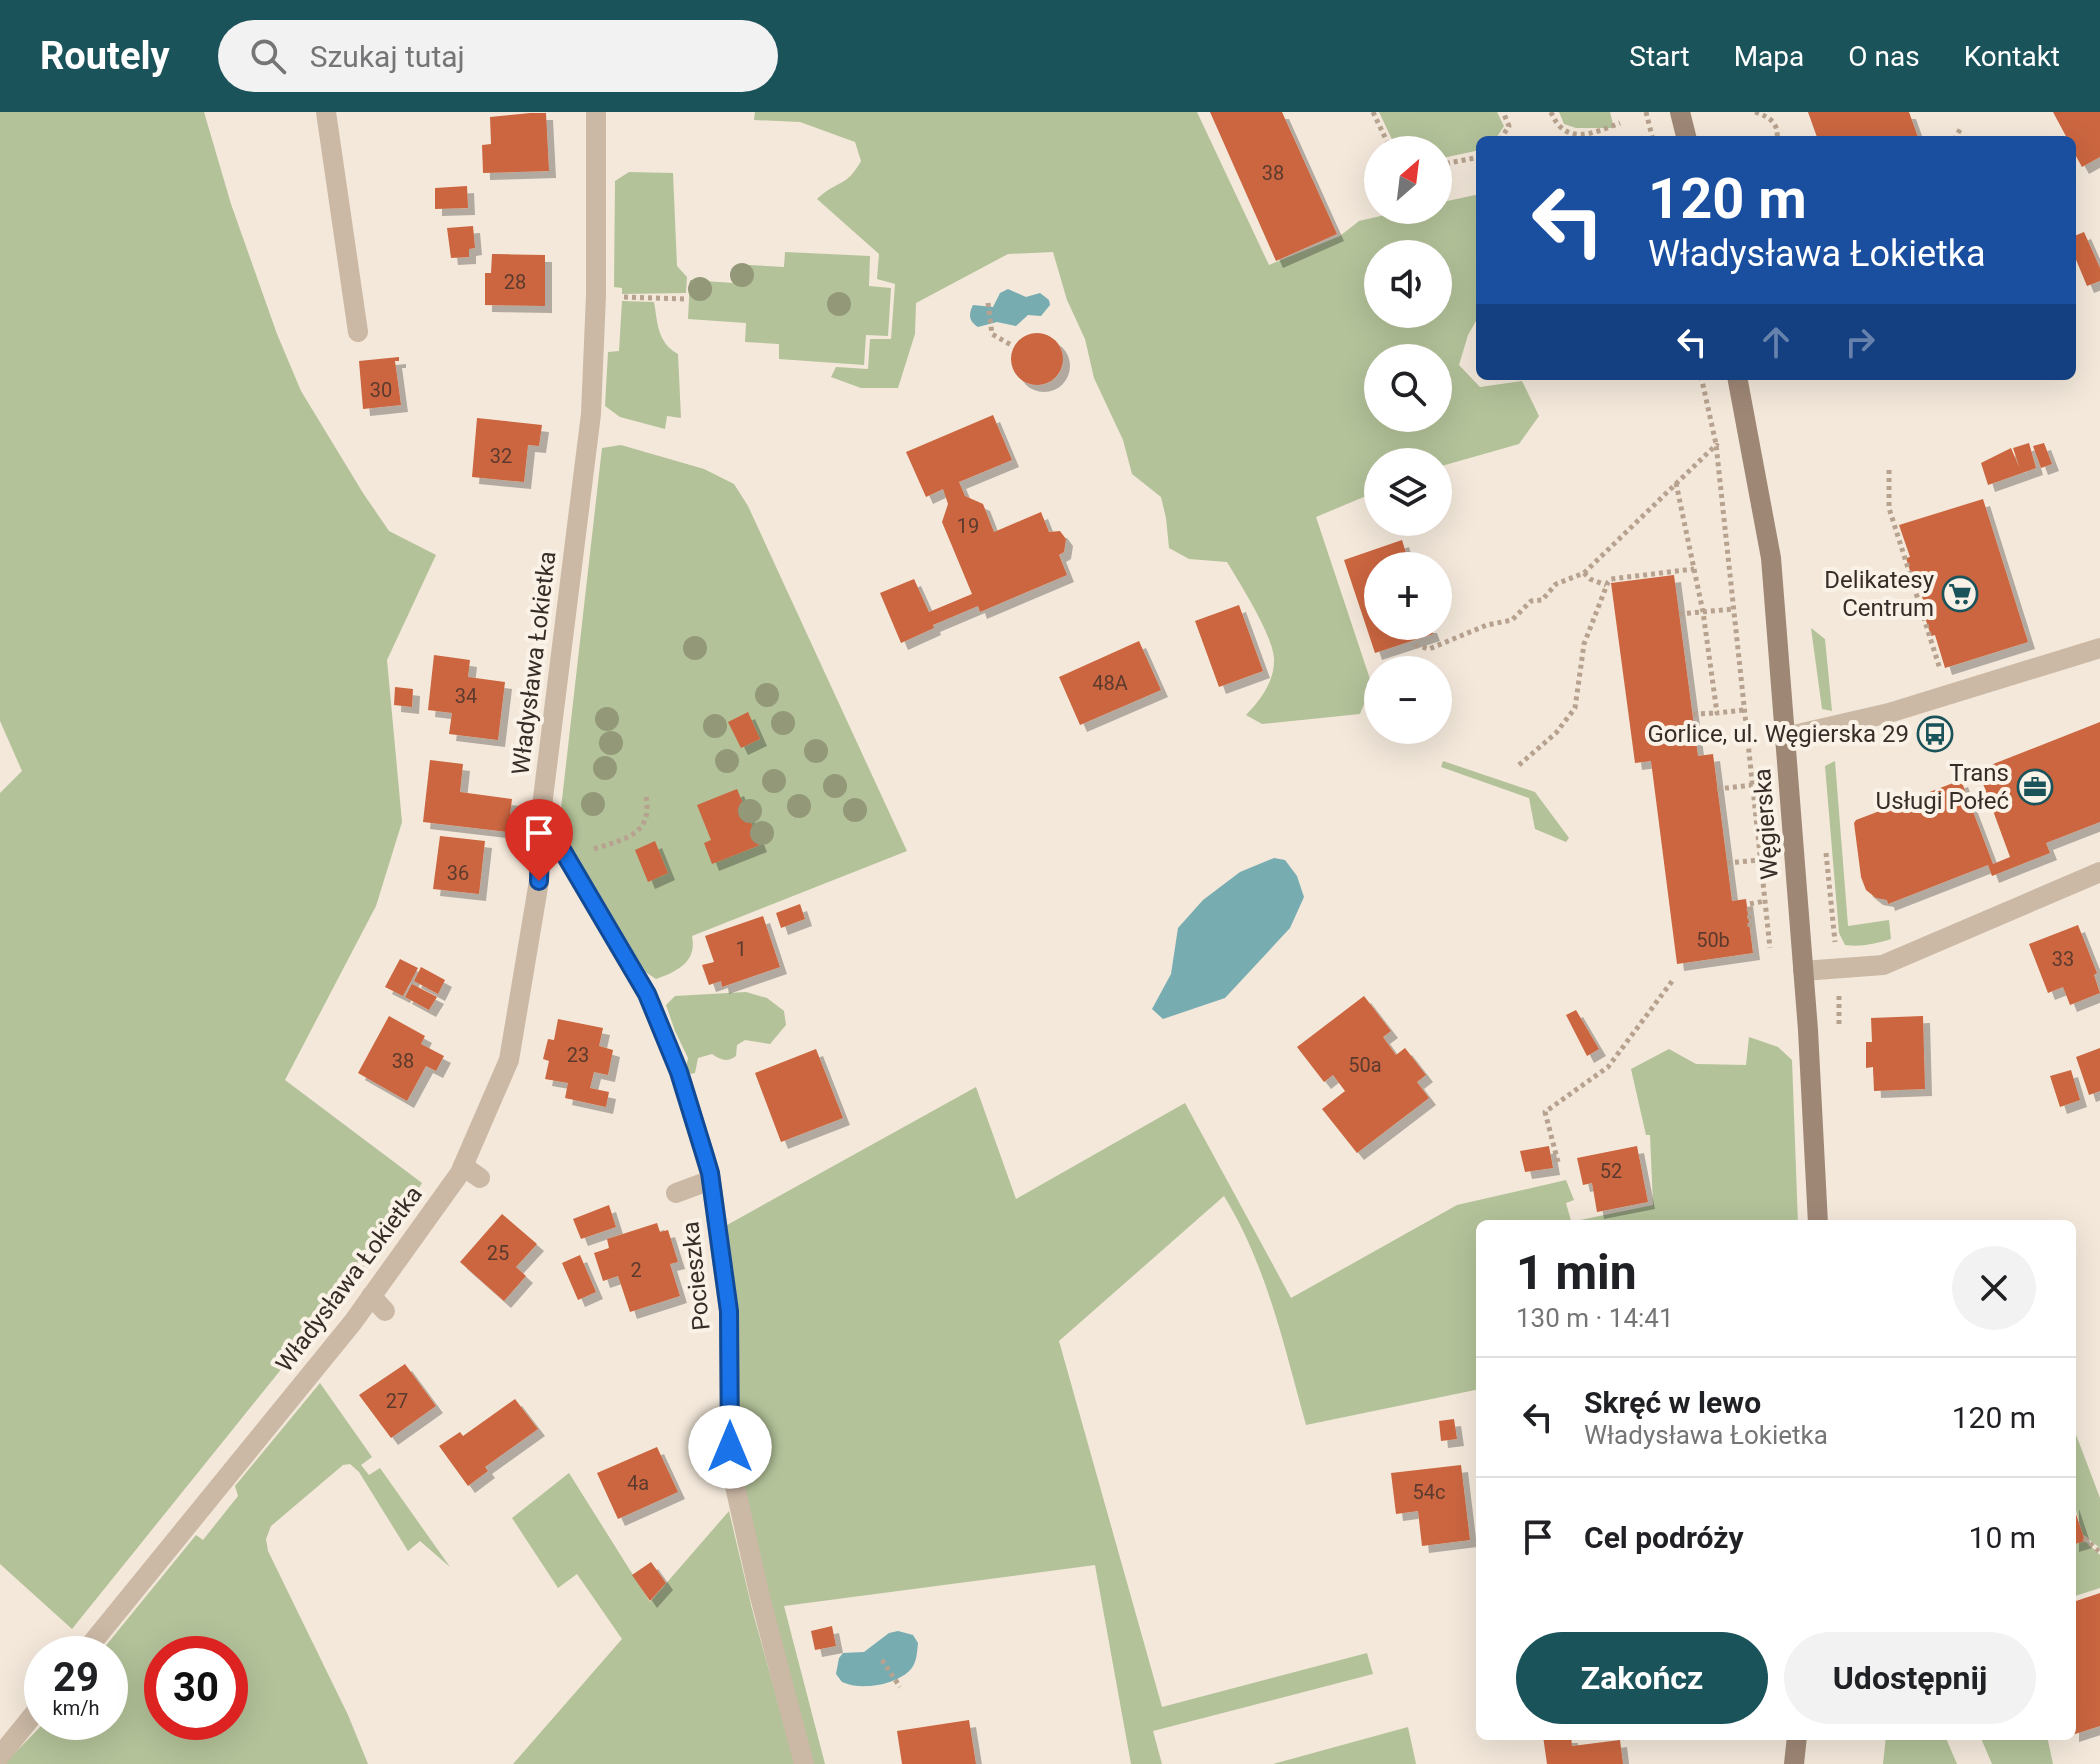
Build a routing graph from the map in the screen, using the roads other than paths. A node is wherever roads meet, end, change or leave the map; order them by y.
1 (326, 112) edge
2 (596, 112) edge
3 (1680, 112) edge
4 (1686, 136) edge
5 (358, 332) dead end
6 (1738, 380) edge
7 (2100, 648) edge
8 (1785, 737) junction
9 (541, 814) junction
10 (2100, 872) edge
11 (1803, 971) junction
12 (463, 1166) junction
13 (480, 1178) dead end
14 (711, 1180) junction
15 (676, 1193) dead end
16 (1818, 1220) edge
17 (730, 1430) junction
18 (703, 1435) dead end
19 (98, 1636) edge
20 (24, 1726) edge
21 (1797, 1740) edge
22 (0, 1756) edge
23 (804, 1764) edge
24 (1794, 1764) edge

1 - 5 street
2 - 9 street, Władysława Łokietka
3 - 4 main road
6 - 8 main road, Węgierska
7 - 8 street
8 - 11 main road, Węgierska
9 - 12 street, Władysława Łokietka
9 - 14 street, Pocieszka
10 - 11 street
11 - 16 main road, Węgierska
12 - 13 street
12 - 19 street, Władysława Łokietka
14 - 15 street
14 - 17 street, Pocieszka
17 - 18 street
17 - 23 street, Pocieszka
20 - 22 street
21 - 24 main road

